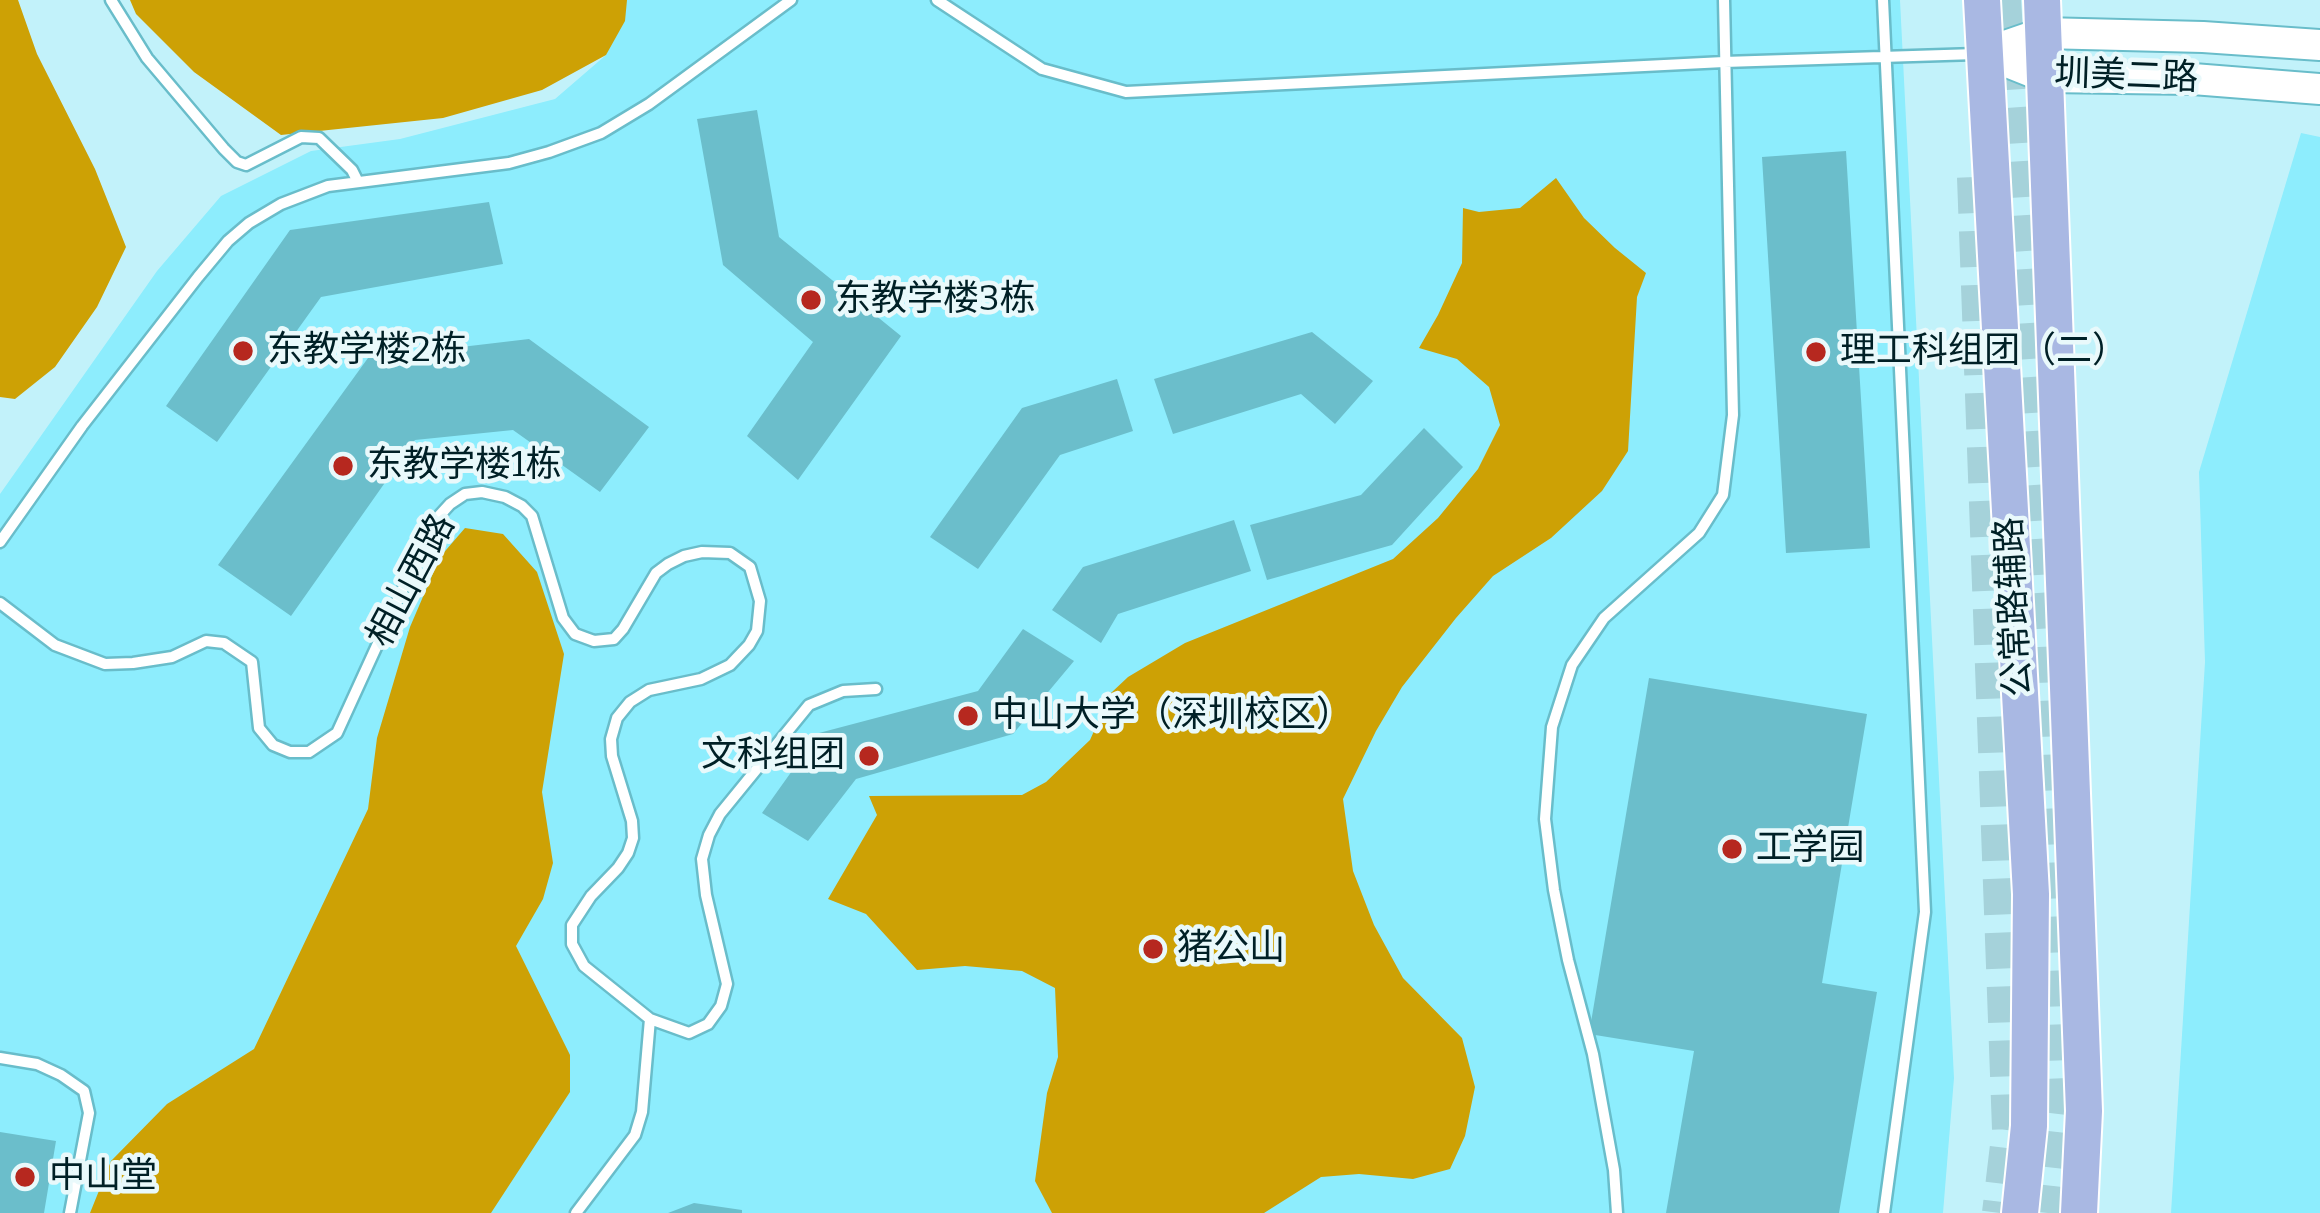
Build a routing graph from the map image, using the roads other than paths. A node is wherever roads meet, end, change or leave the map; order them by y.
1 (111, 0) edge
2 (791, 0) edge
3 (937, 0) edge
4 (1724, 0) edge
5 (1882, 0) edge
6 (1982, 0) edge
7 (2043, 17) edge
8 (2320, 45) edge
9 (1985, 53) junction
10 (1885, 57) junction
11 (1724, 62) junction
12 (2045, 77) junction
13 (2320, 89) edge
14 (358, 182) junction
15 (0, 542) edge
16 (0, 603) edge
17 (875, 689) dead end
18 (650, 1019) junction
19 (0, 1058) edge
20 (70, 1213) edge
21 (576, 1213) edge
22 (1617, 1213) edge
23 (1884, 1213) edge
24 (2020, 1213) edge
25 (2079, 1213) edge

1 - 14 lane
2 - 14 lane
3 - 11 lane
4 - 11 lane
5 - 10 lane
6 - 9 main road, 公常路辅路
7 - 8 main road, 圳美二路
7 - 9 main road, 圳美二路
7 - 12 main road, 公常路辅路
9 - 10 lane
9 - 12 main road, 圳美二路
9 - 24 main road, 公常路辅路
10 - 11 lane
10 - 23 lane
11 - 22 lane
12 - 13 main road, 圳美二路
12 - 25 main road, 公常路辅路
14 - 15 lane
16 - 18 lane, 相山西路
17 - 18 lane
18 - 21 lane
19 - 20 lane

